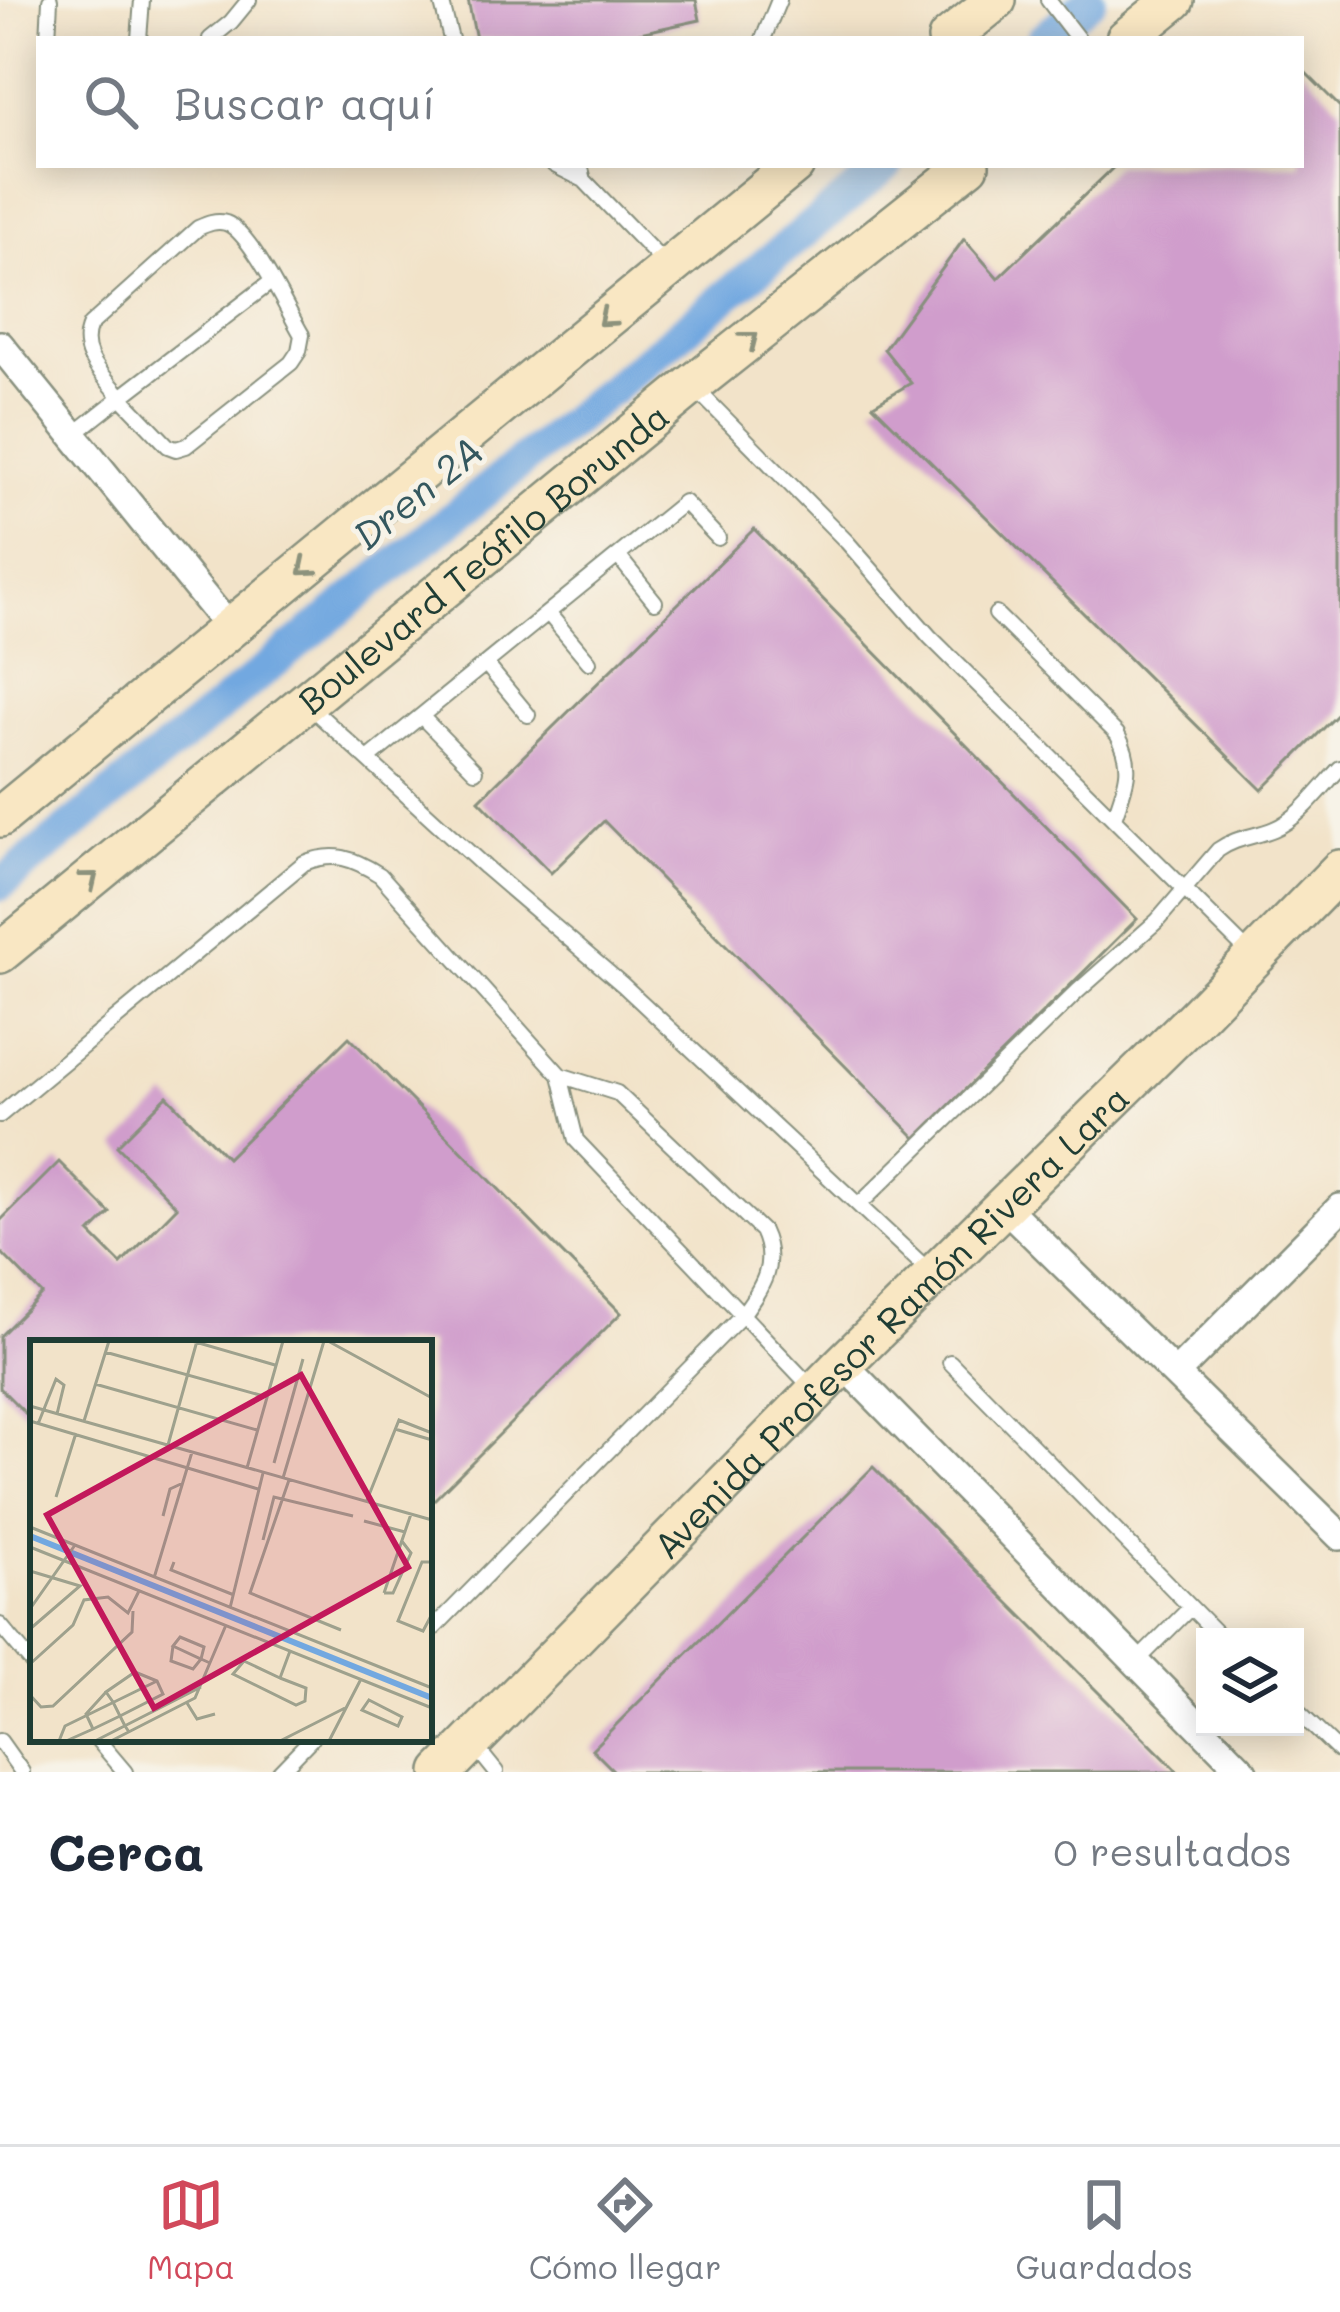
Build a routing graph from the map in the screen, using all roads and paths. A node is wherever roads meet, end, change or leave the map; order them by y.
1 (50, 0) edge
2 (142, 0) edge
3 (249, 0) edge
4 (441, 0) edge
5 (779, 0) edge
6 (996, 0) edge
7 (1174, 0) edge
8 (1049, 1) edge
9 (48, 36) edge
10 (139, 36) edge
11 (213, 36) edge
12 (450, 36) edge
13 (764, 36) edge
14 (952, 36) edge
15 (1076, 36) edge
16 (1130, 36) edge
17 (790, 168) edge
18 (965, 168) edge
19 (582, 172) edge
20 (669, 267) junction
21 (271, 282) junction
22 (0, 345) edge
23 (692, 386) junction
24 (121, 397) junction
25 (74, 435) junction
26 (718, 538) dead end
27 (618, 556) junction
28 (655, 602) dead end
29 (548, 613) junction
30 (996, 614) dead end
31 (231, 630) junction
32 (589, 662) dead end
33 (485, 664) junction
34 (305, 703) junction
35 (527, 715) dead end
36 (421, 716) junction
37 (368, 759) junction
38 (1340, 768) edge
39 (475, 771) dead end
40 (0, 817) edge
41 (1114, 818) junction
42 (1340, 870) edge
43 (1186, 890) junction
44 (0, 953) edge
45 (1254, 958) junction
46 (560, 1076) junction
47 (0, 1115) edge
48 (859, 1205) junction
49 (1004, 1206) junction
50 (1340, 1208) edge
51 (933, 1275) junction
52 (742, 1315) junction
53 (950, 1362) dead end
54 (1176, 1373) junction
55 (829, 1378) junction
56 (1334, 1519) edge
57 (1190, 1608) junction
58 (0, 1625) edge
59 (434, 1628) dead end
60 (1211, 1628) edge
61 (30, 1660) edge
62 (1136, 1662) junction
63 (1304, 1718) edge
64 (0, 1741) edge
65 (100, 1742) edge
66 (308, 1742) edge
67 (1340, 1752) edge
68 (484, 1757) edge
69 (22, 1772) edge
70 (125, 1772) edge
71 (279, 1772) edge
72 (442, 1772) edge
73 (1244, 1772) edge

1 - 9 lane
2 - 10 lane
3 - 11 lane
4 - 12 lane
5 - 13 lane
6 - 14 main road
7 - 16 main road
8 - 15 lane
17 - 20 main road
23 -> 18 main road, Boulevard Teófilo Borunda
19 - 20 lane
20 -> 31 main road
21 - 24 lane
21 - 24 lane
21 - 24 lane
22 - 25 street
23 - 34 main road, Boulevard Teófilo Borunda
23 - 41 lane
24 - 25 lane
25 - 31 street
26 - 27 lane
27 - 28 lane
27 - 29 lane
29 - 32 lane
29 - 33 lane
30 - 41 lane
31 - 40 main road
33 - 35 lane
33 - 36 lane
34 - 37 lane
44 -> 34 main road, Boulevard Teófilo Borunda
36 - 37 lane
36 - 39 lane
37 - 48 lane
38 - 43 lane
41 - 43 lane
42 - 45 main road, Avenida Profesor Ramón Rivera Lara
43 - 45 lane
43 - 48 lane
45 - 49 main road, Avenida Profesor Ramón Rivera Lara
46 - 47 lane
46 - 52 lane
46 - 52 lane
48 - 51 lane
49 - 51 main road, Avenida Profesor Ramón Rivera Lara
49 - 54 street
50 - 54 street
51 - 55 main road, Avenida Profesor Ramón Rivera Lara
52 - 55 lane
52 - 59 lane
53 - 57 lane
54 - 56 street
55 - 62 street
55 - 68 main road, Avenida Profesor Ramón Rivera Lara
57 - 60 lane
57 - 62 lane
58 - 61 lane
62 - 73 street
63 - 67 lane
64 - 69 lane
65 - 70 lane
66 - 71 lane
68 - 72 main road, Avenida Profesor Ramón Rivera Lara

